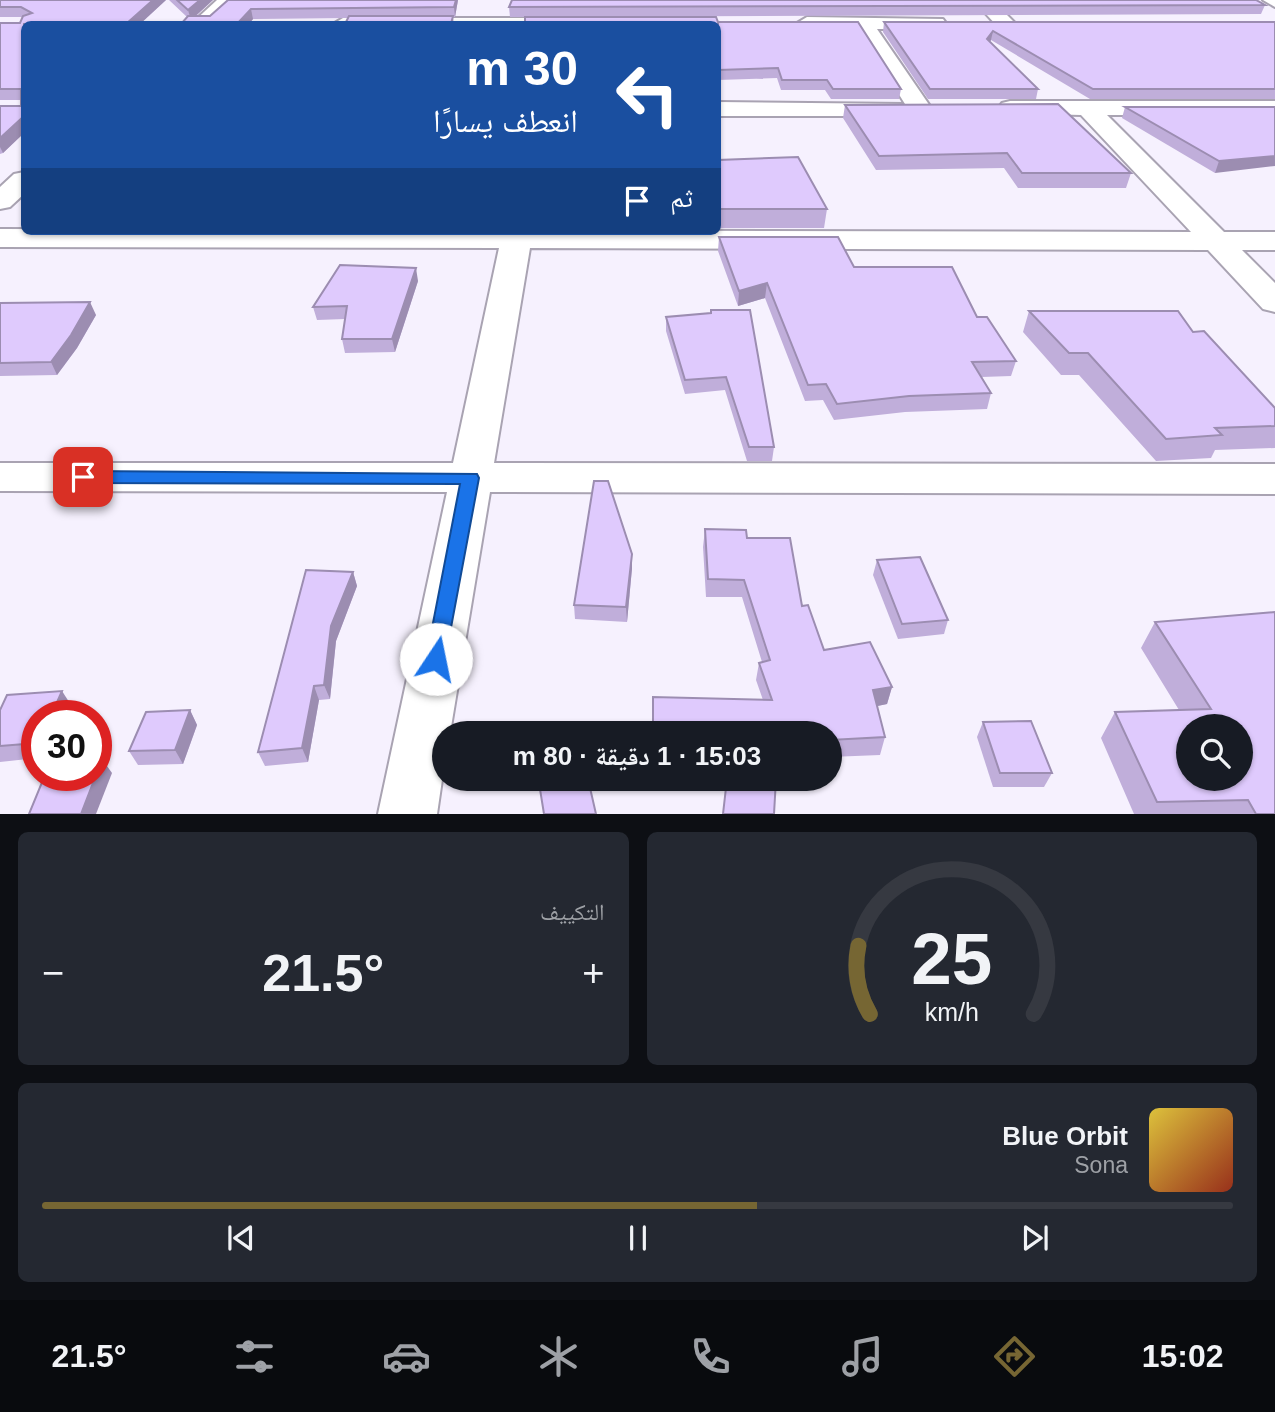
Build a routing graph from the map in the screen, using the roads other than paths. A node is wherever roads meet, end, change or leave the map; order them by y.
1 (228, 0) edge
2 (574, 0) edge
3 (982, 0) edge
4 (204, 21) edge
5 (573, 21) edge
6 (794, 23) edge
7 (864, 23) junction
8 (954, 23) edge
9 (979, 23) edge
10 (919, 108) junction
11 (947, 108) edge
12 (989, 108) edge
13 (1087, 108) junction
14 (1275, 108) edge
15 (721, 109) edge
16 (21, 183) edge
17 (0, 201) edge
18 (517, 235) edge
19 (0, 238) edge
20 (1216, 241) junction
21 (1275, 241) edge
22 (1275, 302) edge
23 (0, 477) edge
24 (470, 478) junction
25 (1275, 480) edge
26 (407, 814) edge

1 - 4 street
2 - 5 street
3 - 9 street
6 - 7 street
7 - 8 street
7 - 10 street
10 - 11 street
10 - 15 street
12 - 13 street
13 - 14 street
13 - 20 street
16 - 17 street
18 - 19 street
18 - 20 street
18 - 24 street
20 - 21 street
20 - 22 street
23 - 24 street
24 - 25 street
24 - 26 street

